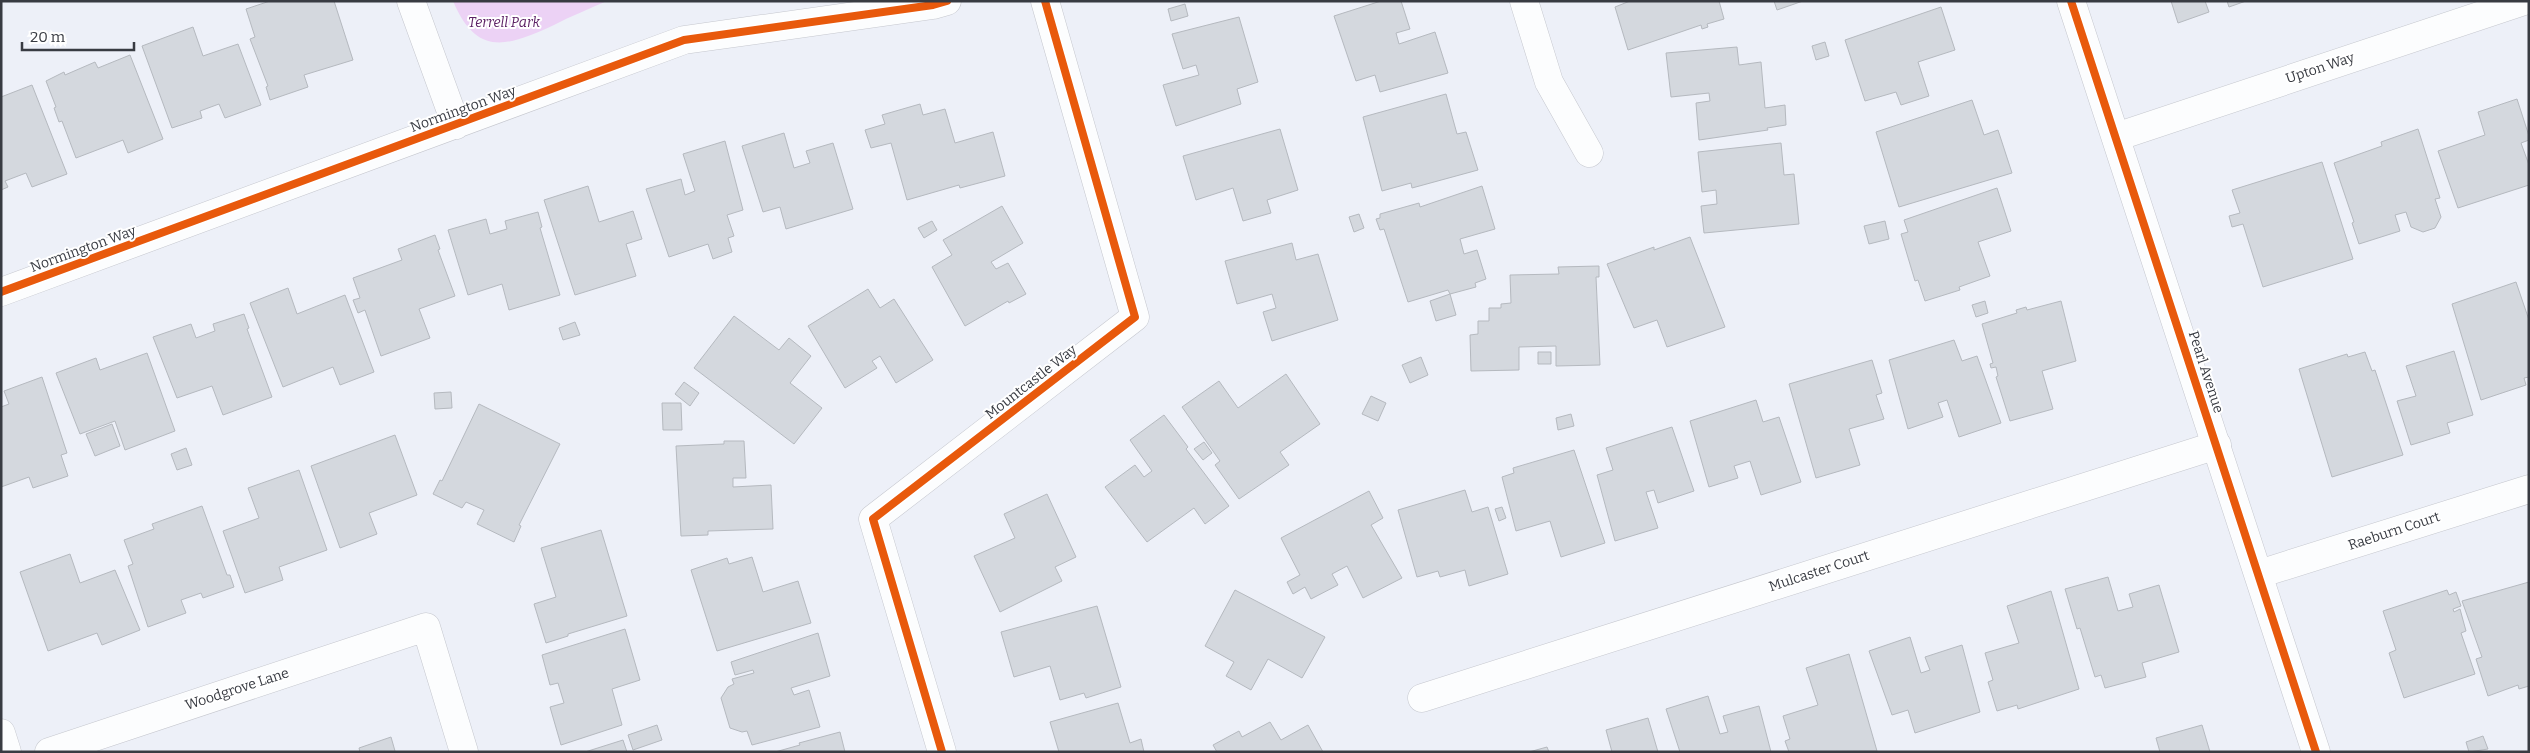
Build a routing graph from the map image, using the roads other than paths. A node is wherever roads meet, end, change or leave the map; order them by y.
1 (411, 1) edge
2 (947, 1) edge
3 (1045, 1) edge
4 (1524, 1) edge
5 (2071, 1) edge
6 (2524, 1) edge
7 (456, 125) junction
8 (2116, 137) junction
9 (1589, 154) dead end
10 (1, 292) edge
11 (2217, 444) junction
12 (2529, 489) edge
13 (2259, 574) junction
14 (1422, 698) dead end
15 (1, 733) edge
16 (7, 752) edge
17 (49, 752) edge
18 (464, 752) edge
19 (942, 752) edge
20 (2316, 752) edge

1 - 7 street
2 - 7 street, Normington Way
3 - 19 street, Mountcastle Way
4 - 9 street
5 - 8 street, Pearl Avenue
6 - 8 street, Upton Way
7 - 10 street, Normington Way
8 - 11 street, Pearl Avenue
11 - 13 street, Pearl Avenue
11 - 14 street, Mulcaster Court
12 - 13 street, Raeburn Court
13 - 20 street, Pearl Avenue
15 - 16 street
17 - 18 street, Woodgrove Lane

